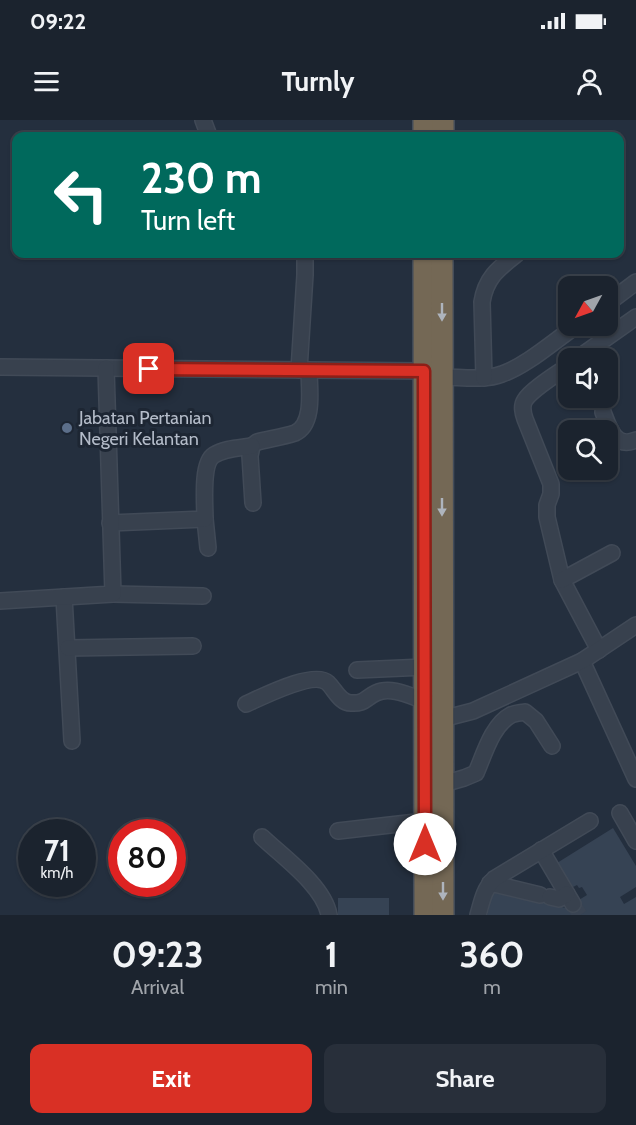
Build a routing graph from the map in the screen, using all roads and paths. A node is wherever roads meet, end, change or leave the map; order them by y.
1 (305, 258) edge
2 (424, 258) edge
3 (442, 258) edge
4 (512, 258) edge
5 (636, 282) edge
6 (618, 296) edge
7 (636, 316) edge
8 (562, 336) edge
9 (592, 348) edge
10 (0, 367) edge
11 (106, 368) junction
12 (304, 370) junction
13 (558, 373) edge
14 (433, 374) junction
15 (484, 378) junction
16 (603, 412) dead end
17 (636, 440) edge
18 (252, 446) junction
19 (253, 503) dead end
20 (205, 519) junction
21 (110, 523) junction
22 (208, 548) dead end
23 (612, 553) dead end
24 (562, 580) junction
25 (112, 594) junction
26 (203, 596) dead end
27 (64, 597) junction
28 (0, 602) edge
29 (636, 625) edge
30 (193, 646) dead end
31 (68, 648) junction
32 (599, 650) junction
33 (582, 661) junction
34 (424, 668) junction
35 (357, 670) dead end
36 (424, 701) junction
37 (246, 704) dead end
38 (442, 719) junction
39 (72, 741) dead end
40 (552, 746) dead end
41 (635, 774) edge
42 (442, 784) junction
43 (620, 813) dead end
44 (424, 821) junction
45 (590, 821) dead end
46 (338, 831) dead end
47 (262, 837) dead end
48 (636, 841) edge
49 (541, 850) junction
50 (490, 883) junction
51 (329, 915) edge
52 (425, 915) edge
53 (443, 915) edge
54 (478, 915) edge

1 - 12 street
2 - 14 highway
3 -> 14 highway
4 - 15 street
5 - 6 street
7 - 9 street
8 - 15 street
10 - 11 street
11 - 12 street
11 - 21 street
12 - 14 street
12 - 18 street
13 - 24 street
14 - 15 street
14 - 34 highway
14 -> 38 highway
16 - 17 street
18 - 19 street
18 - 20 street
20 - 21 street
20 - 22 street
21 - 25 street
23 - 24 street
24 - 32 street
25 - 26 street
25 - 27 street
27 - 28 street
27 - 31 street
29 - 32 street
30 - 31 street
31 - 39 street
32 - 33 street
33 - 38 street
33 - 41 street
34 - 35 street
34 - 36 highway
36 - 37 street
36 - 44 highway
38 - 42 highway
40 - 42 street
42 -> 53 highway
43 - 48 street
44 - 46 street
44 - 52 highway
45 - 49 street
47 - 51 street
49 - 50 street
49 - 50 street
50 - 54 street

